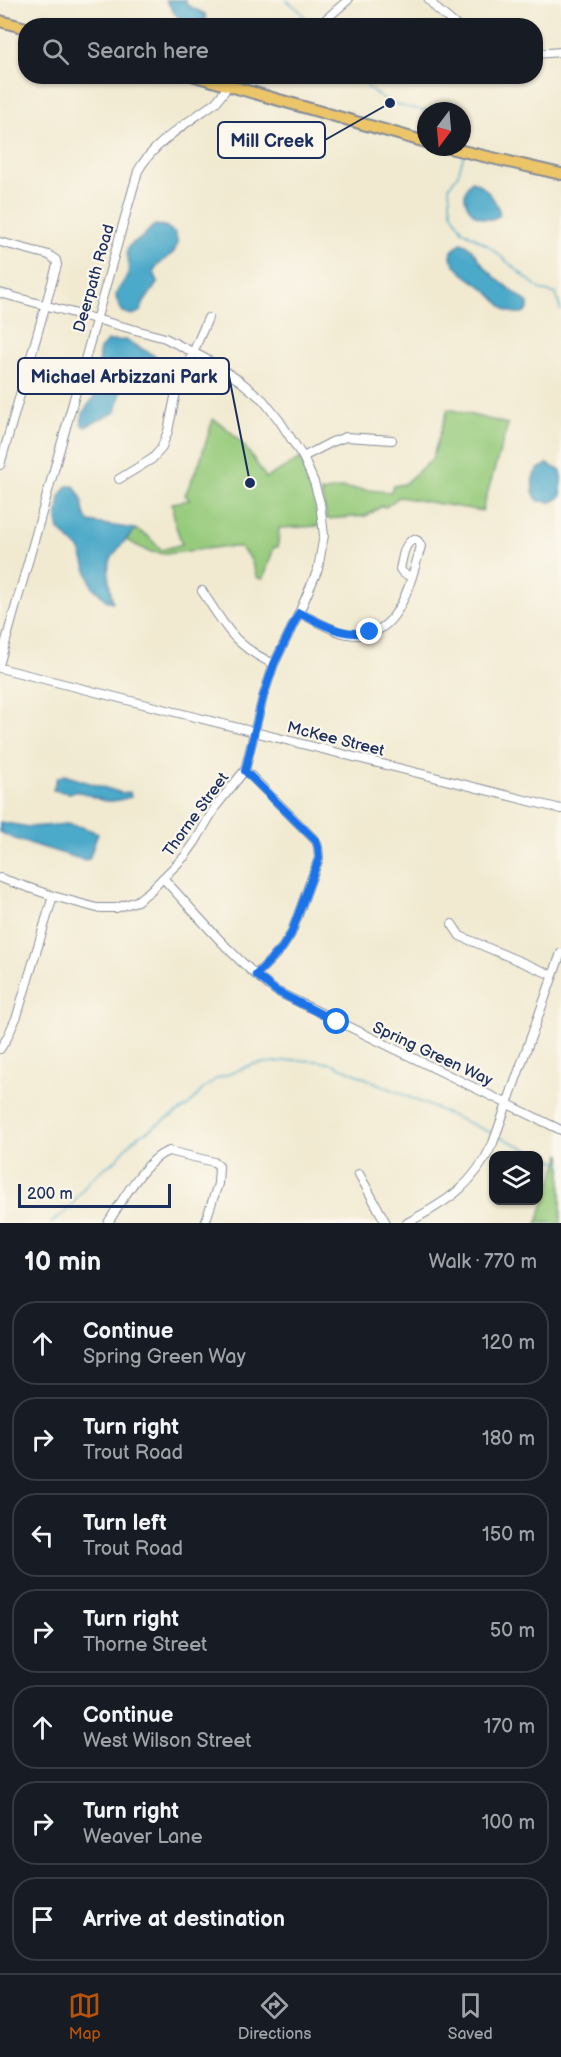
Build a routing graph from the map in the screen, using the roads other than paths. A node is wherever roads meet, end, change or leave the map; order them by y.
1 (348, 0) edge
2 (429, 0) edge
3 (327, 18) edge
4 (448, 18) edge
5 (0, 21) edge
6 (18, 26) edge
7 (561, 52) edge
8 (543, 53) edge
9 (227, 84) edge
10 (239, 84) edge
11 (417, 139) edge
12 (471, 154) edge
13 (561, 174) edge
14 (0, 242) edge
15 (0, 293) edge
16 (45, 306) junction
17 (208, 318) dead end
18 (95, 320) junction
19 (193, 352) junction
20 (392, 440) dead end
21 (303, 457) junction
22 (0, 465) edge
23 (119, 479) dead end
24 (412, 577) dead end
25 (202, 591) dead end
26 (299, 613) junction
27 (0, 662) edge
28 (274, 664) junction
29 (0, 668) edge
30 (254, 732) junction
31 (245, 771) junction
32 (561, 809) edge
33 (0, 878) edge
34 (163, 878) junction
35 (53, 896) junction
36 (452, 924) dead end
37 (561, 953) edge
38 (256, 975) junction
39 (552, 975) junction
40 (0, 1049) edge
41 (507, 1103) junction
42 (561, 1130) edge
43 (359, 1174) dead end
44 (108, 1223) edge
45 (205, 1223) edge
46 (386, 1223) edge
47 (407, 1223) edge

1 - 3 street
2 - 4 street
5 - 6 main road
7 - 8 street
9 - 18 street, Deerpath Road
10 - 11 main road
12 - 13 main road
14 - 16 street
15 - 16 street, Thorne Street
16 - 18 street, Thorne Street
16 - 22 street
17 - 19 street
18 - 19 street, Thorne Street
18 - 27 street, Deerpath Road
19 - 21 street, Thorne Street
19 - 23 street
20 - 21 street
21 - 26 street, Thorne Street
24 - 26 street
25 - 28 street
26 - 28 street, Thorne Street
28 - 30 street, Thorne Street
29 - 30 street, McKee Street
30 - 31 street, Thorne Street
30 - 32 street, McKee Street
31 - 34 street, Thorne Street
31 - 38 street
33 - 35 street, Thorne Street
34 - 35 street, Thorne Street
34 - 38 street, Spring Green Way
35 - 40 street
36 - 39 street
37 - 39 street
38 - 41 street, Spring Green Way
39 - 41 street
41 - 42 street, Spring Green Way
41 - 47 street
43 - 46 street
44 - 45 street

